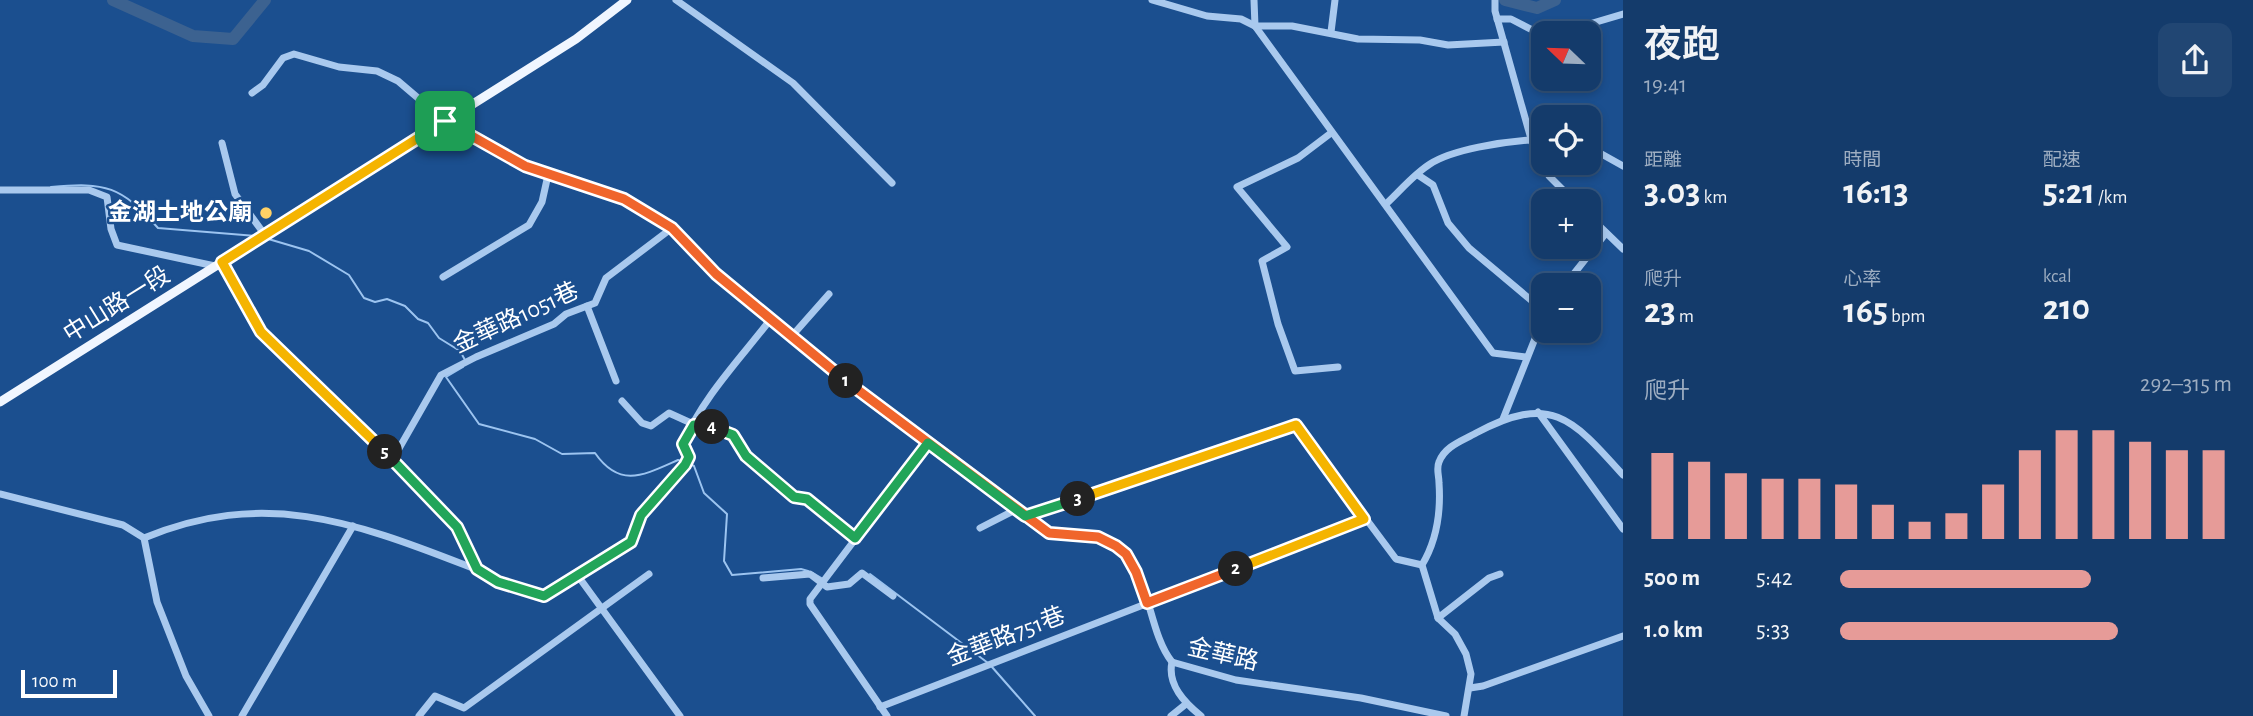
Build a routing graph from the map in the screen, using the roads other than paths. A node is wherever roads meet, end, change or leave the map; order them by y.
1 (627, 0) edge
2 (676, 0) edge
3 (1152, 0) edge
4 (1254, 0) edge
5 (1335, 0) edge
6 (1495, 0) edge
7 (1623, 14) edge
8 (1496, 15) junction
9 (1599, 21) edge
10 (1255, 26) junction
11 (1531, 29) edge
12 (1331, 32) junction
13 (1504, 42) junction
14 (252, 93) dead end
15 (445, 121) junction
16 (1331, 133) junction
17 (1530, 140) joint
18 (222, 144) dead end
19 (1601, 154) edge
20 (1623, 166) edge
21 (1418, 175) junction
22 (1548, 175) edge
23 (548, 176) junction
24 (892, 183) dead end
25 (1562, 189) edge
26 (0, 190) edge
27 (1386, 204) junction
28 (672, 228) junction
29 (1601, 228) edge
30 (1606, 233) junction
31 (265, 235) junction
32 (1623, 249) edge
33 (219, 264) junction
34 (1574, 273) edge
35 (443, 277) dead end
36 (829, 294) dead end
37 (1531, 302) edge
38 (587, 306) junction
39 (770, 320) junction
40 (792, 337) junction
41 (1532, 343) edge
42 (1526, 357) junction
43 (1338, 367) dead end
44 (616, 381) dead end
45 (622, 401) dead end
46 (0, 402) edge
47 (1538, 412) junction
48 (1503, 419) junction
49 (694, 425) junction
50 (928, 443) junction
51 (393, 459) junction
52 (1623, 475) edge
53 (0, 494) edge
54 (1017, 509) junction
55 (1025, 516) junction
56 (1364, 519) junction
57 (354, 526) junction
58 (980, 528) dead end
59 (1623, 528) edge
60 (144, 538) junction
61 (855, 538) junction
62 (1422, 565) junction
63 (477, 569) junction
64 (649, 574) dead end
65 (1500, 574) dead end
66 (578, 576) junction
67 (763, 578) dead end
68 (823, 580) junction
69 (892, 596) dead end
70 (1147, 603) junction
71 (602, 608) junction
72 (1438, 618) junction
73 (1623, 636) edge
74 (1172, 662) junction
75 (1470, 688) junction
76 (1186, 704) junction
77 (880, 707) junction
78 (1421, 711) junction
79 (209, 716) edge
80 (242, 716) edge
81 (419, 716) edge
82 (680, 716) edge
83 (887, 716) edge
84 (1171, 716) edge
85 (1201, 716) edge
86 (1411, 716) edge
87 (1446, 716) edge
88 (1464, 716) edge

1 - 15 main road
2 - 24 street
3 - 10 street
4 - 10 street
5 - 12 street
6 - 8 street
7 - 9 street
8 - 11 street
8 - 13 street
10 - 12 street
10 - 16 street
12 - 13 street
13 - 17 street
14 - 15 street, 金華路
15 - 23 street, 金華路
15 - 31 main road
16 - 27 street
16 - 43 street
17 - 21 street
18 - 31 street
19 - 20 street
21 - 27 street
21 - 37 street
22 - 25 street
23 - 28 street, 金華路
23 - 35 street
26 - 33 street
27 - 42 street
28 - 38 street, 金華路1051巷
28 - 39 street, 金華路
29 - 30 street
30 - 32 street
30 - 34 street
31 - 33 main road, 中山路一段
33 - 46 main road, 中山路一段
33 - 51 street
36 - 40 street
38 - 44 street
38 - 51 street, 金華路1051巷
39 - 40 street, 金華路
39 - 49 street
40 - 50 street, 金華路
41 - 42 street
42 - 48 street
45 - 49 street
47 - 48 street
47 - 52 street
47 - 59 street
48 - 62 street
49 - 61 street
49 - 66 street
50 - 54 street, 金華路
50 - 61 street
51 - 63 street
53 - 60 street
54 - 55 street, 金華路
54 - 58 street
55 - 56 street
55 - 70 street, 金華路
56 - 62 street
56 - 70 street, 金華路751巷
57 - 60 street
57 - 63 street
57 - 80 street
60 - 79 street
61 - 68 street
62 - 72 street
63 - 66 street
64 - 71 street
65 - 72 street
66 - 71 street
67 - 68 street
68 - 69 street
68 - 77 street
70 - 74 street, 金華路
70 - 77 street, 金華路751巷
71 - 81 street
71 - 82 street
72 - 75 street
73 - 75 street
74 - 76 street
74 - 78 street, 金華路
75 - 88 street
76 - 84 street
76 - 85 street
77 - 83 street
78 - 86 street
78 - 87 street, 金華路

